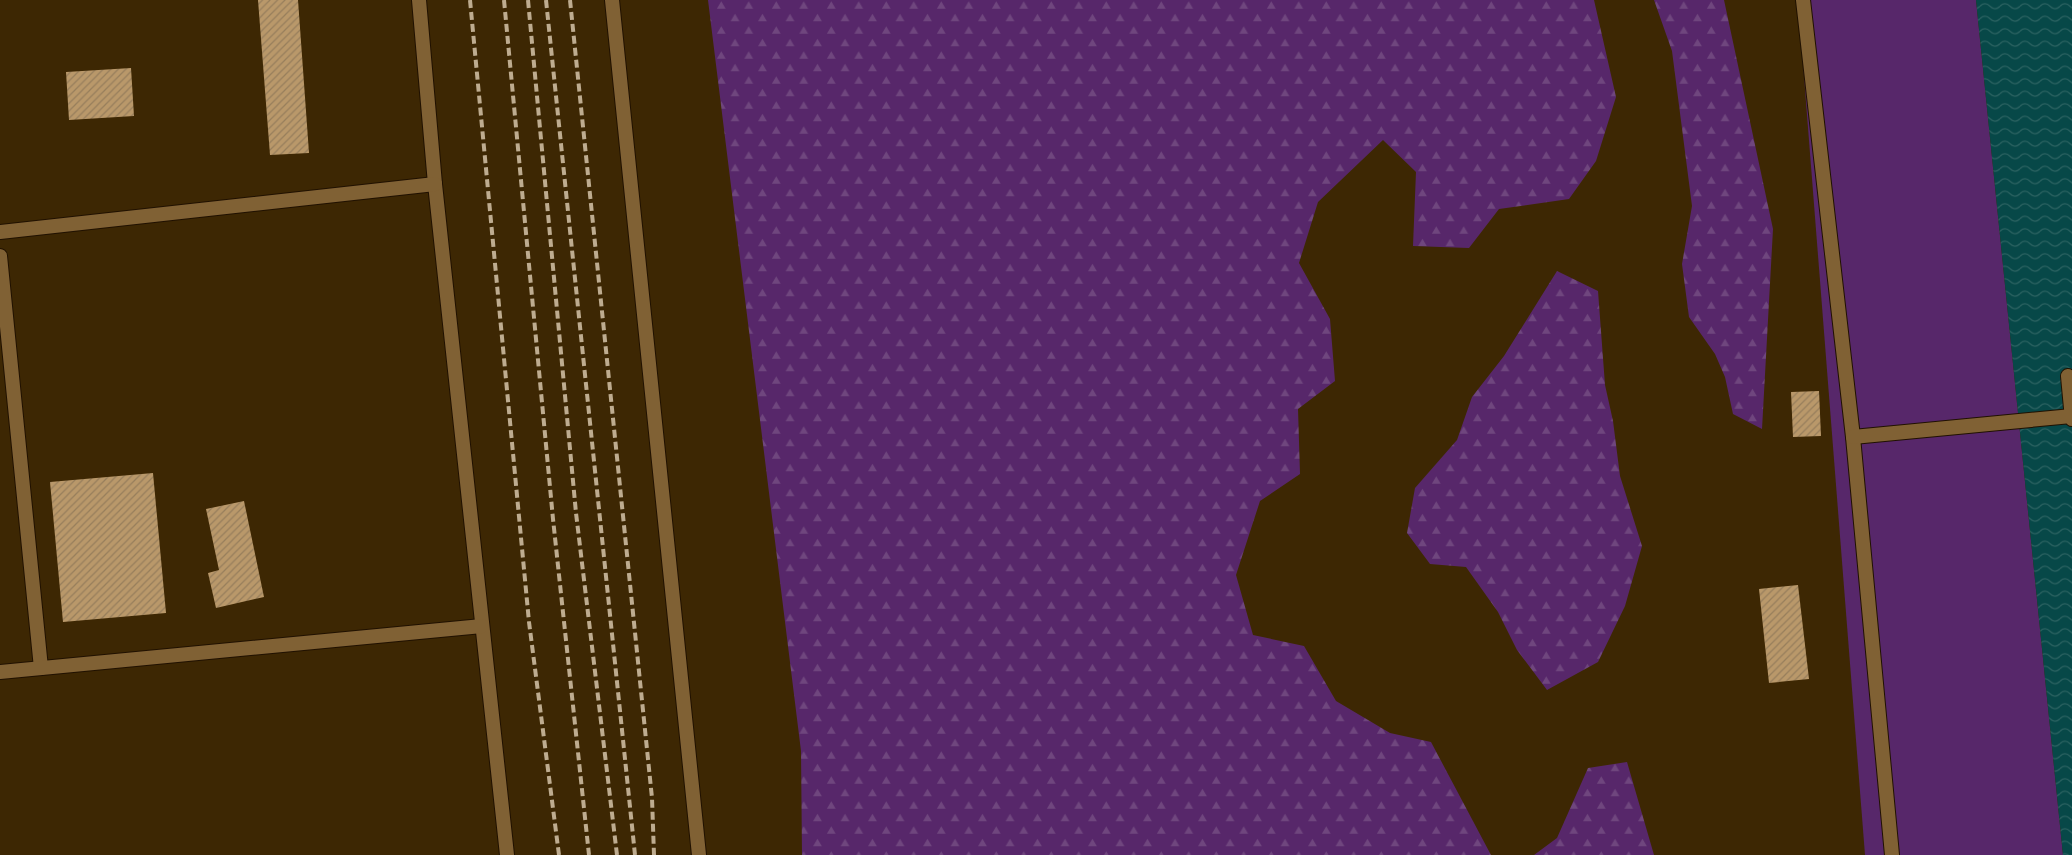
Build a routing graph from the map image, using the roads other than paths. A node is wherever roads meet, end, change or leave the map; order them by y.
1 (418, 0) edge
2 (612, 0) edge
3 (1803, 0) edge
4 (435, 184) junction
5 (0, 232) edge
6 (0, 256) edge
7 (2068, 376) dead end
8 (2072, 418) edge
9 (1853, 437) junction
10 (482, 626) junction
11 (41, 668) junction
12 (0, 672) edge
13 (507, 855) edge
14 (699, 855) edge
15 (1892, 855) edge

1 - 4 lane
2 - 14 lane
3 - 9 lane
4 - 5 lane
4 - 10 lane
6 - 11 lane
7 - 8 lane
8 - 9 lane
9 - 15 lane
10 - 11 lane
10 - 13 lane
11 - 12 lane

